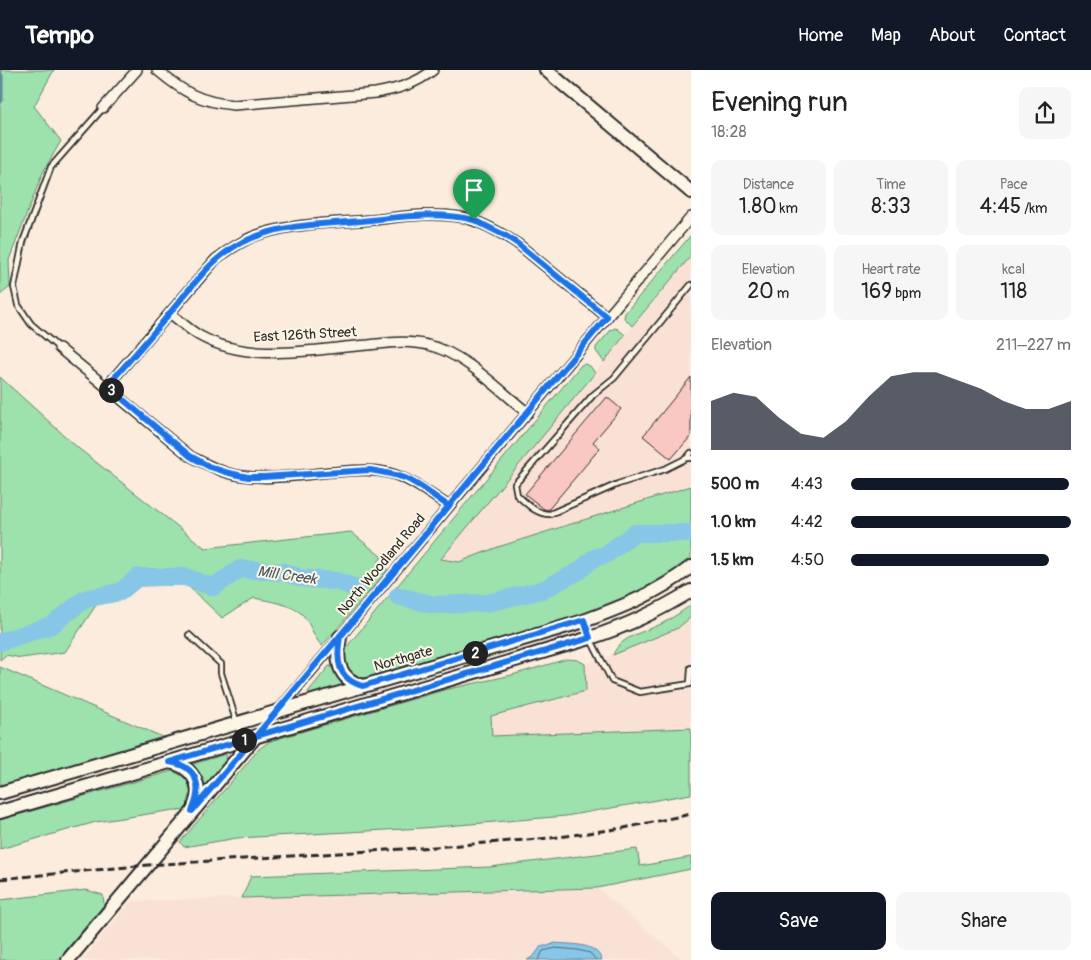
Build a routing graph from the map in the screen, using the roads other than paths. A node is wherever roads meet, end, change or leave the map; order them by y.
1 (137, 70) edge
2 (157, 70) edge
3 (433, 70) edge
4 (546, 70) edge
5 (103, 108) joint
6 (691, 192) edge
7 (691, 218) edge
8 (691, 285) edge
9 (170, 313) junction
10 (607, 317) junction
11 (59, 348) joint
12 (107, 386) junction
13 (528, 413) junction
14 (691, 453) edge
15 (689, 458) edge
16 (449, 506) junction
17 (691, 568) edge
18 (691, 591) edge
19 (584, 620) junction
20 (189, 635) dead end
21 (340, 637) junction
22 (590, 638) junction
23 (691, 668) edge
24 (363, 686) junction
25 (278, 711) junction
26 (236, 723) junction
27 (256, 736) junction
28 (242, 741) junction
29 (169, 762) junction
30 (0, 793) edge
31 (192, 811) junction
32 (0, 812) edge
33 (68, 960) edge

1 - 5 street
2 - 3 street
4 - 6 main road
5 - 11 lane
7 - 10 street, North Woodland Road
8 - 15 lane
9 - 10 street
9 - 12 street
9 - 13 street, East 126th Street
10 - 13 street, North Woodland Road
11 - 12 street
12 - 16 street
13 - 16 street, North Woodland Road
14 - 15 lane
16 - 21 street, North Woodland Road
17 - 19 main road, Northgate
18 - 22 main road
19 - 22 lane
19 - 24 main road, Northgate
20 - 26 lane
21 - 24 main road
21 - 25 street, North Woodland Road
22 - 23 lane
22 - 27 main road
24 - 25 main road, Northgate
25 - 26 main road, Northgate
25 - 27 main road, North Woodland Road
26 - 28 lane
26 - 30 main road, Northgate
27 - 28 main road
27 - 31 main road, North Woodland Road
28 - 29 main road
29 - 31 main road
29 - 32 main road
31 - 33 main road, North Woodland Road

